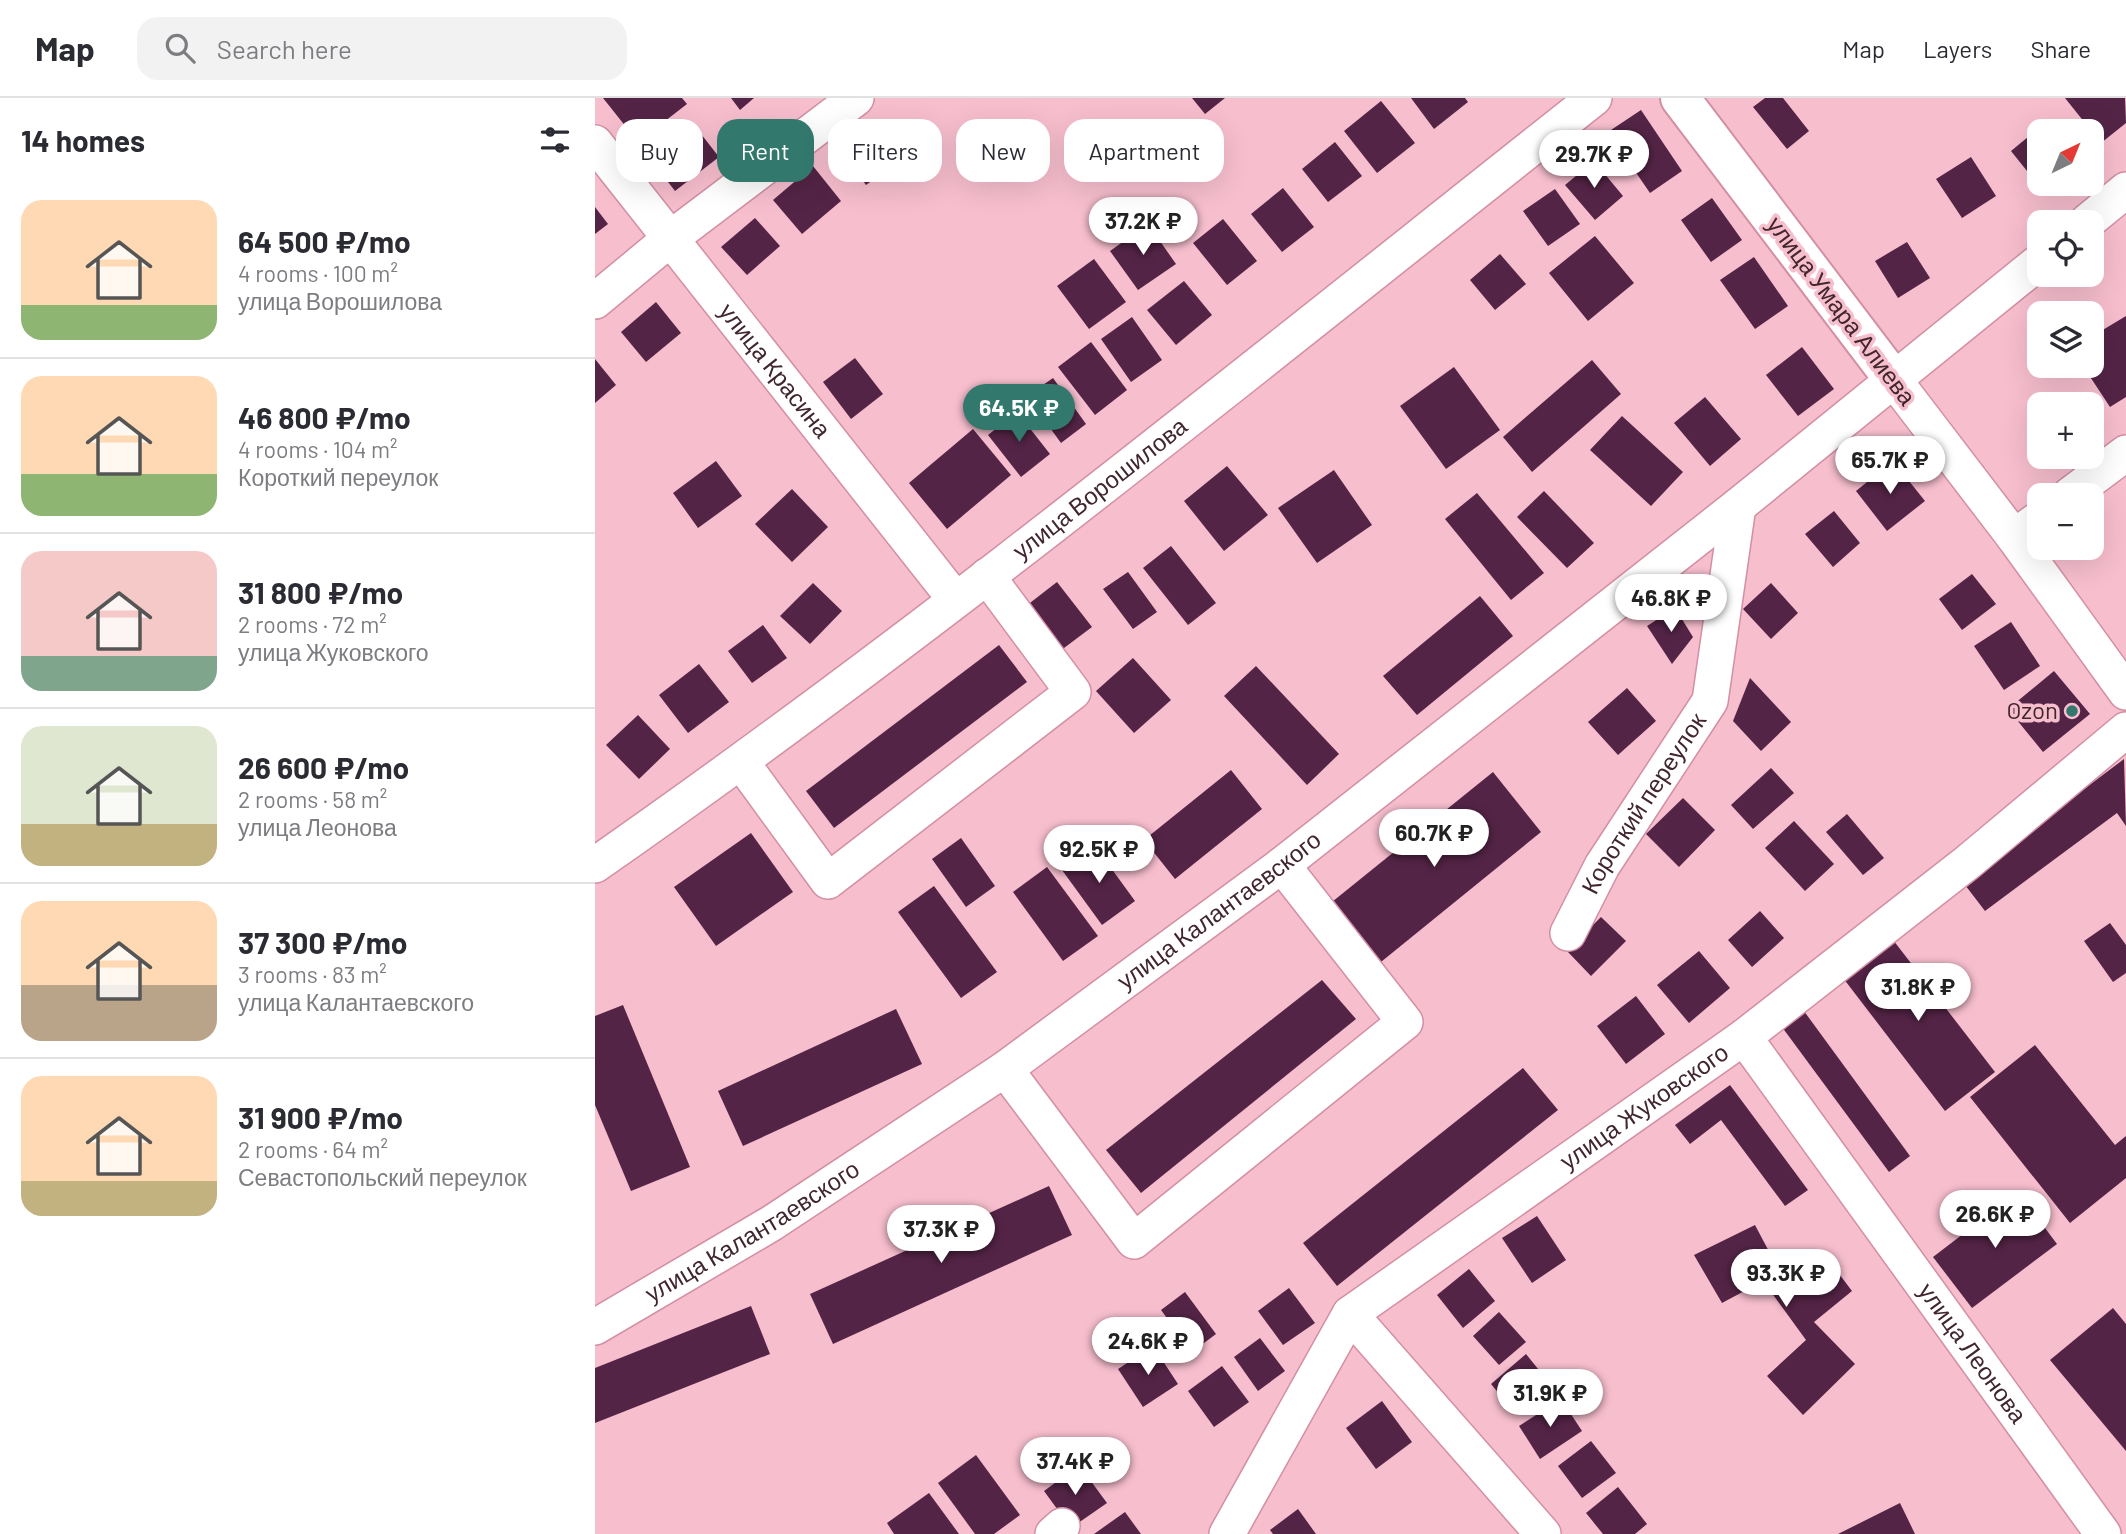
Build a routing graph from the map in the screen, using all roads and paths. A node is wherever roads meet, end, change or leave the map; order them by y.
1 (856, 98) edge
2 (1594, 98) edge
3 (1680, 98) edge
4 (595, 143) edge
5 (2126, 191) edge
6 (2102, 210) edge
7 (671, 238) junction
8 (2027, 272) edge
9 (595, 301) edge
10 (1894, 380) junction
11 (2126, 453) edge
12 (2086, 483) edge
13 (1738, 506) junction
14 (2027, 528) edge
15 (2046, 560) edge
16 (987, 576) junction
17 (955, 599) junction
18 (2126, 692) edge
19 (2126, 730) edge
20 (742, 763) junction
21 (595, 865) edge
22 (1282, 865) junction
23 (1568, 933) dead end
24 (1744, 1037) junction
25 (1005, 1069) junction
26 (1350, 1314) junction
27 (595, 1327) edge
28 (1227, 1534) edge
29 (1543, 1534) edge
30 (2103, 1534) edge

1 - 7 street
2 - 16 street, улица Ворошилова
3 - 10 main road, улица Умара Алиева
4 - 7 street, улица Красина
5 - 6 street
7 - 9 street
7 - 17 street, улица Красина
8 - 10 street, улица Калантаевского
10 - 13 street, улица Калантаевского
10 - 14 street, улица Умара Алиева
11 - 12 street
13 - 22 street, улица Калантаевского
13 - 23 street, Короткий переулок
15 - 18 street, улица Умара Алиева
16 - 17 street, улица Ворошилова
16 - 20 street
17 - 20 street, улица Ворошилова
19 - 24 street, улица Жуковского
20 - 21 street, улица Ворошилова
22 - 25 street, улица Калантаевского
22 - 25 street
24 - 26 street, улица Жуковского
24 - 30 street, улица Леонова
25 - 27 street, улица Калантаевского
26 - 28 street, улица Жуковского
26 - 29 street

